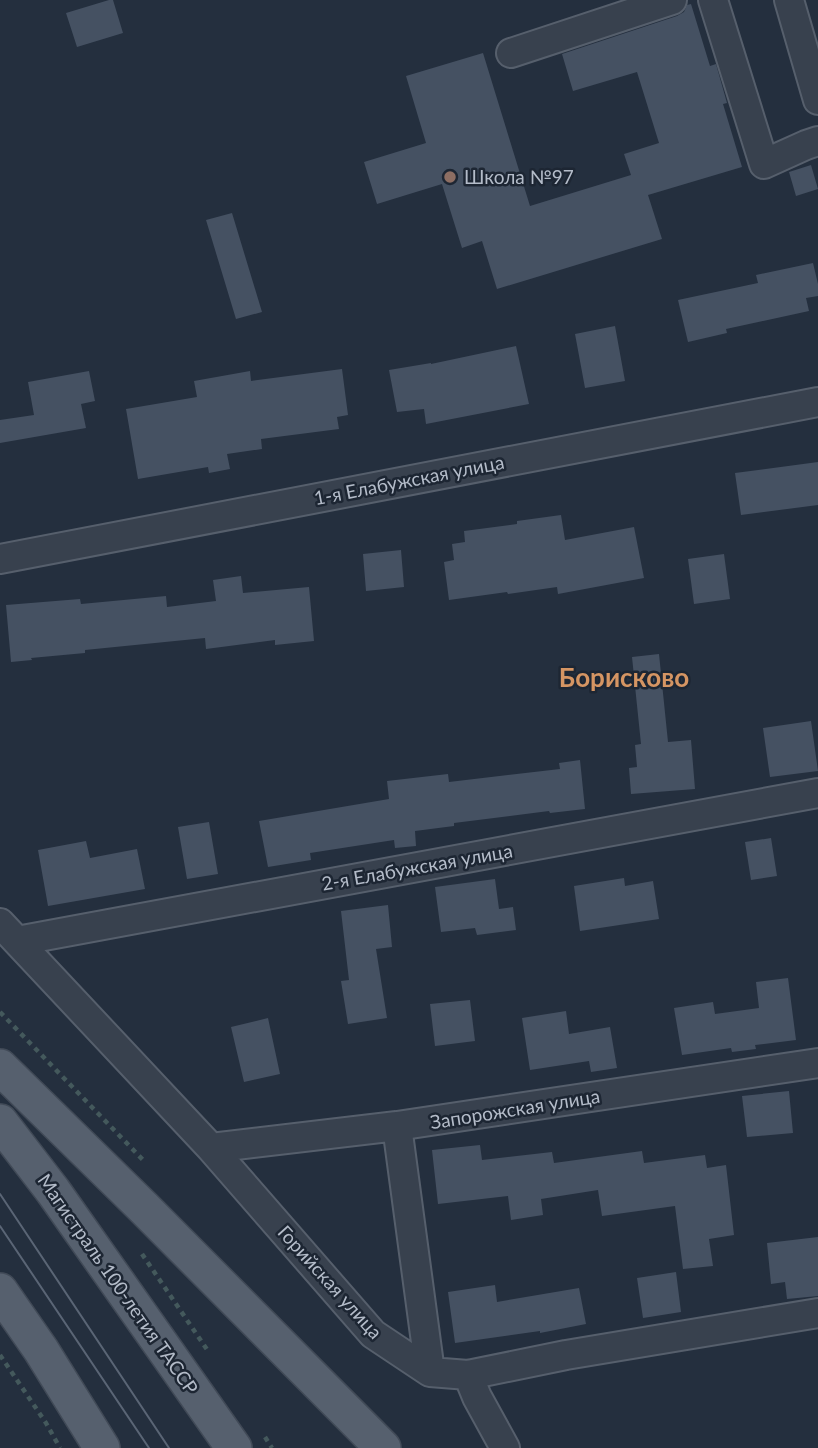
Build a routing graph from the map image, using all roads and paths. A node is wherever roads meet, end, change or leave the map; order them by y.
1 (672, 0) edge
2 (713, 0) edge
3 (789, 0) edge
4 (511, 53) dead end
5 (813, 62) edge
6 (818, 100) edge
7 (818, 141) edge
8 (818, 402) edge
9 (0, 559) edge
10 (818, 793) edge
11 (8, 932) edge
12 (0, 1012) edge
13 (818, 1063) edge
14 (0, 1067) edge
15 (0, 1122) edge
16 (397, 1126) junction
17 (211, 1148) junction
18 (148, 1165) dead end
19 (141, 1252) dead end
20 (0, 1291) edge
21 (818, 1313) edge
22 (0, 1355) edge
23 (210, 1356) dead end
24 (429, 1372) junction
25 (468, 1375) junction
26 (249, 1442) edge
27 (60, 1448) edge
28 (102, 1448) edge
29 (272, 1448) edge
30 (383, 1448) edge
31 (505, 1448) edge

1 - 4 street
2 - 7 street
3 - 5 street
5 - 6 street
8 - 9 street, 1-я Елабужская улица
10 - 11 street, 2-я Елабужская улица
11 - 17 street, Горийская улица
12 - 18 path
13 - 16 street, Запорожская улица
14 - 30 main road
15 - 26 main road, Магистраль 100-летия ТАССР
16 - 17 street, Запорожская улица
16 - 24 street
17 - 24 street, Горийская улица
19 - 23 path
20 - 28 main road
21 - 25 street, Горийская улица
22 - 27 path
24 - 25 street, Горийская улица
25 - 31 street
26 - 29 path

